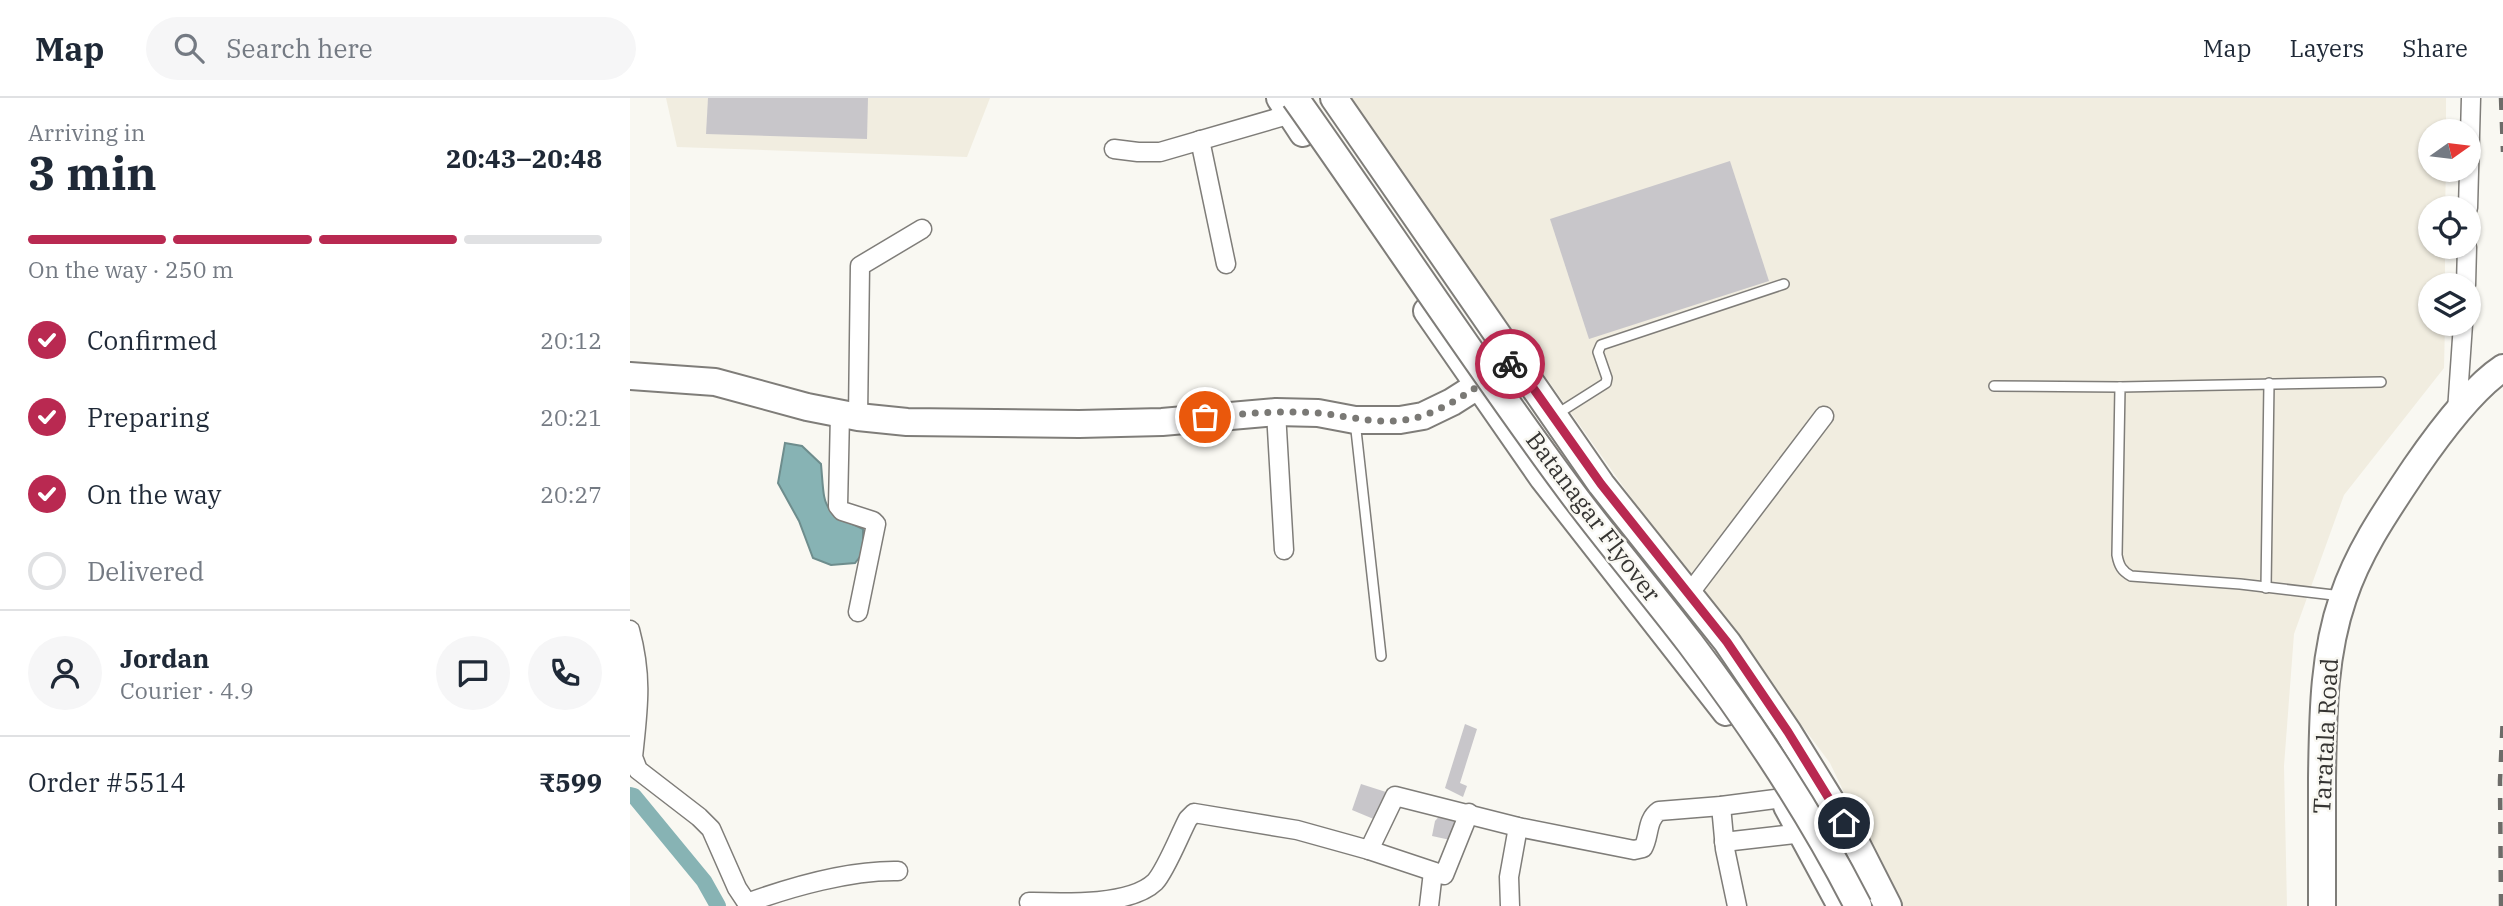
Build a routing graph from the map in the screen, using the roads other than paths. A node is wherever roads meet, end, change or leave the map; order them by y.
1 (1334, 98) edge
2 (2470, 98) edge
3 (1288, 104) edge
4 (1200, 140) junction
5 (1170, 141) dead end
6 (1114, 149) dead end
7 (2468, 196) edge
8 (922, 229) dead end
9 (1226, 264) dead end
10 (1784, 284) dead end
11 (2462, 336) edge
12 (1514, 361) junction
13 (2503, 368) edge
14 (630, 376) edge
15 (2381, 382) dead end
16 (2269, 383) junction
17 (1478, 386) junction
18 (1994, 386) dead end
19 (2120, 387) junction
20 (2457, 411) junction
21 (1276, 412) junction
22 (849, 415) junction
23 (1553, 416) junction
24 (1824, 416) dead end
25 (1355, 420) junction
26 (1284, 550) dead end
27 (2266, 588) junction
28 (1689, 594) junction
29 (2344, 596) junction
30 (858, 612) dead end
31 (630, 630) edge
32 (1381, 656) dead end
33 (1783, 798) junction
34 (1721, 806) junction
35 (1469, 813) junction
36 (1518, 827) junction
37 (1803, 834) junction
38 (1724, 842) junction
39 (1369, 850) junction
40 (898, 871) dead end
41 (1433, 873) junction
42 (1029, 902) dead end
43 (748, 905) edge
44 (1062, 905) edge
45 (1429, 906) edge
46 (1510, 906) edge
47 (1737, 906) edge
48 (1841, 906) edge
49 (1858, 906) edge
50 (1888, 906) edge
51 (2322, 906) edge

1 - 12 street
2 - 7 street
3 - 4 street
3 - 5 lane
3 - 17 street
3 - 49 street, Batanagar Flyover, bridge
4 - 6 street
4 - 9 street
8 - 22 street
10 - 23 lane
11 - 20 street
12 - 17 street
12 - 23 street
13 - 20 street, Taratala Road
14 - 22 street
15 - 16 lane
16 - 19 lane
16 - 27 lane
17 - 25 street
17 - 33 street
18 - 19 lane
19 - 27 lane
20 - 29 street, Taratala Road
21 - 22 street
21 - 25 street
21 - 26 street
22 - 30 street
23 - 28 street
24 - 28 street
25 - 32 lane
27 - 29 lane
28 - 50 street
29 - 51 street, Taratala Road
31 - 43 street
33 - 34 street
33 - 37 street
34 - 36 street
34 - 38 street
35 - 36 street
35 - 39 street
35 - 41 street
36 - 46 street
37 - 38 street
37 - 48 street
38 - 47 street
39 - 41 street
39 - 44 street
40 - 43 street
41 - 45 street
42 - 44 street

